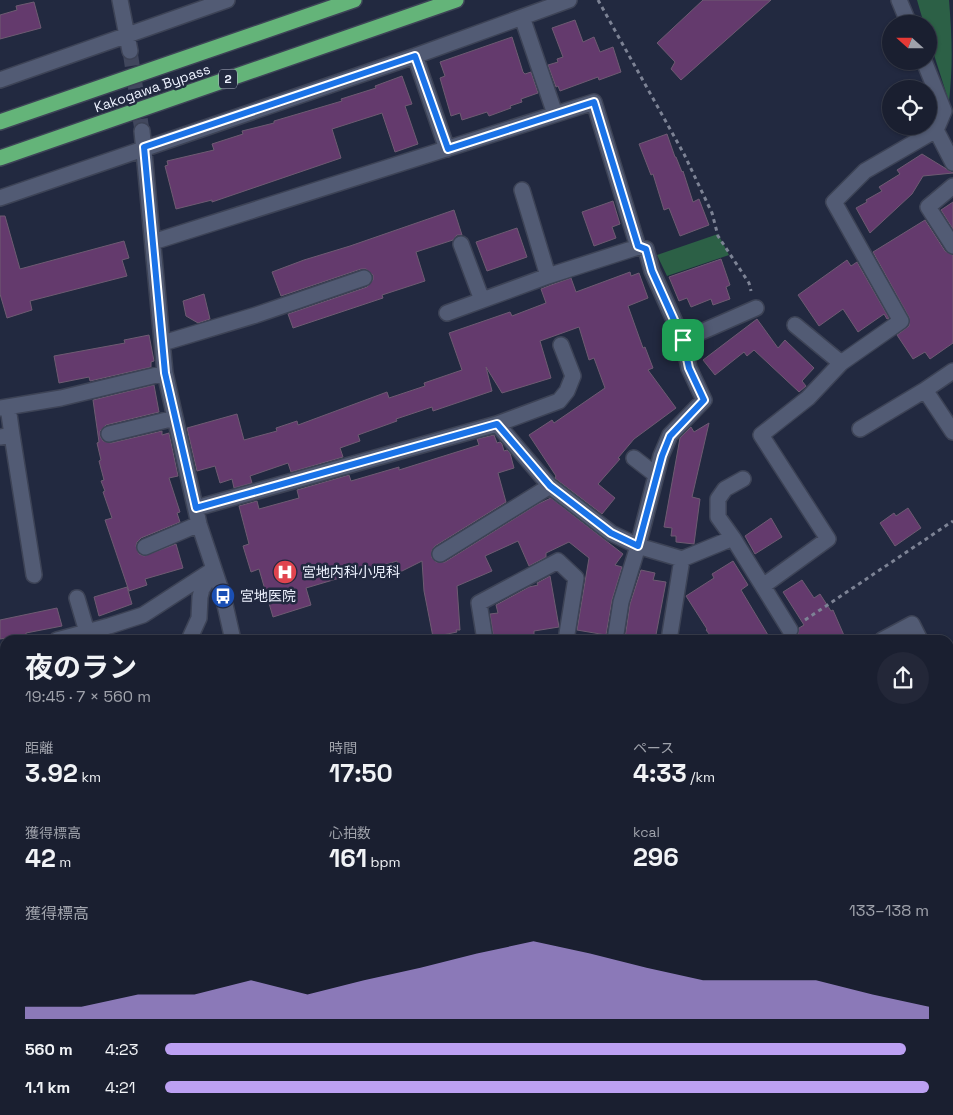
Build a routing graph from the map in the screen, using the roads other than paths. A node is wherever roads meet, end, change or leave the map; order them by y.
1 (120, 0) edge
2 (227, 0) edge
3 (354, 0) edge
4 (456, 0) edge
5 (569, 0) edge
6 (899, 0) edge
7 (905, 15) edge
8 (522, 17) junction
9 (127, 34) junction
10 (130, 51) tunnel mouth
11 (415, 56) junction
12 (0, 80) edge
13 (937, 94) edge
14 (555, 114) junction
15 (0, 122) edge
16 (937, 128) edge
17 (142, 131) tunnel mouth
18 (937, 132) edge
19 (927, 135) edge
20 (144, 147) junction
21 (448, 149) junction
22 (0, 158) edge
23 (953, 163) edge
24 (953, 186) edge
25 (522, 190) dead end
26 (0, 198) edge
27 (153, 242) junction
28 (460, 244) dead end
29 (638, 246) junction
30 (953, 246) edge
31 (548, 276) junction
32 (364, 278) dead end
33 (482, 300) junction
34 (756, 308) road end
35 (447, 313) dead end
36 (795, 325) dead end
37 (683, 340) junction
38 (163, 342) junction
39 (561, 345) dead end
40 (841, 363) junction
41 (953, 371) edge
42 (165, 373) junction
43 (925, 390) junction
44 (4, 408) edge
45 (176, 418) junction
46 (497, 424) junction
47 (860, 429) dead end
48 (953, 432) edge
49 (110, 434) dead end
50 (6, 436) edge
51 (634, 458) dead end
52 (656, 475) junction
53 (743, 479) dead end
54 (550, 486) junction
55 (196, 508) junction
56 (198, 524) junction
57 (733, 538) junction
58 (145, 546) dead end
59 (638, 546) junction
60 (440, 554) dead end
61 (682, 560) junction
62 (214, 569) junction
63 (34, 575) dead end
64 (763, 586) junction
65 (76, 598) dead end
66 (790, 630) road end
67 (87, 632) junction
68 (76, 635) edge
69 (191, 635) edge
70 (232, 635) edge
71 (484, 635) edge
72 (567, 635) edge
73 (616, 635) edge
74 (670, 635) edge
75 (891, 635) edge
76 (918, 635) edge

1 - 9 street
2 - 9 street
3 - 15 highway, Kakogawa Bypass
4 - 22 highway, Kakogawa Bypass / 2
5 - 8 street
6 - 7 street
8 - 11 street
8 - 14 street
9 - 10 street
9 - 12 street
11 - 20 street
11 - 21 street
13 - 16 street
14 - 21 street
14 - 29 street
17 - 20 street
18 - 23 street
19 - 40 street
20 - 26 street
20 - 27 street
21 - 27 street
24 - 30 street
25 - 31 street
27 - 38 street
28 - 33 street
29 - 31 street
29 - 37 street
31 - 33 street
32 - 38 street
33 - 35 street
34 - 37 street
36 - 40 street
37 - 52 street
38 - 42 street
39 - 46 street
40 - 64 street
41 - 43 street
42 - 44 street
42 - 45 street
43 - 47 street
43 - 48 street
44 - 50 street
45 - 49 street
45 - 55 street
46 - 54 street
46 - 55 street
50 - 63 street
51 - 52 street
52 - 59 street
53 - 57 street
54 - 59 street
54 - 60 street
55 - 56 street
56 - 58 street
56 - 62 street
57 - 61 street
57 - 64 street
59 - 61 street
59 - 73 street
61 - 74 street
62 - 67 street
62 - 69 street
62 - 70 street
64 - 66 street
65 - 67 street
67 - 68 street
71 - 72 street
75 - 76 street

